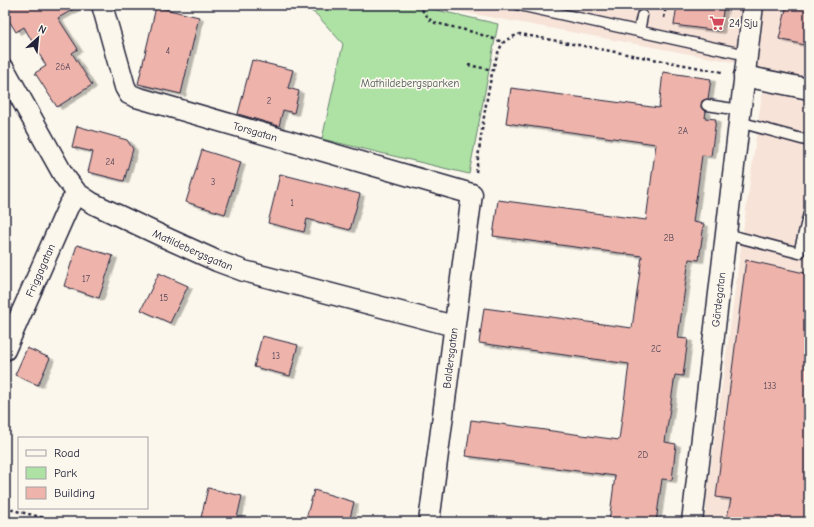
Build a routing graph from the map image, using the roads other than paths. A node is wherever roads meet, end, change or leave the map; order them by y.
1 (102, 5) edge
2 (519, 5) edge
3 (753, 5) edge
4 (642, 16) dead end
5 (639, 31) junction
6 (747, 55) junction
7 (5, 70) edge
8 (744, 76) junction
9 (809, 90) edge
10 (707, 105) dead end
11 (740, 116) junction
12 (809, 141) edge
13 (77, 193) junction
14 (472, 194) joint
15 (809, 213) edge
16 (726, 234) junction
17 (454, 326) junction
18 (7, 340) edge
19 (429, 522) edge
20 (692, 522) edge

1 - 14 street, Torsgatan
2 - 5 lane
3 - 6 street, Gärdegatan
4 - 5 lane
5 - 6 lane
6 - 8 street, Gärdegatan
7 - 13 street, Matildebergsgatan
8 - 9 street
8 - 11 street, Gärdegatan
10 - 11 lane
11 - 12 lane
11 - 16 street, Gärdegatan
13 - 17 street, Matildebergsgatan
13 - 18 street, Friggagatan
14 - 17 street, Baldersgatan
15 - 16 lane
16 - 20 street, Gärdegatan
17 - 19 street, Baldersgatan

